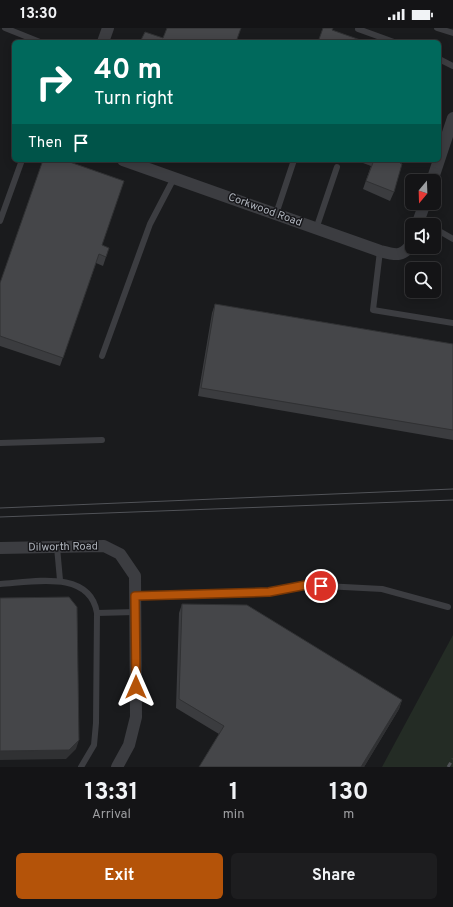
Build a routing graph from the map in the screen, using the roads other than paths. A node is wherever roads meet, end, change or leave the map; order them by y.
1 (5, 28) edge
2 (108, 28) edge
3 (438, 28) edge
4 (358, 29) edge
5 (453, 33) edge
6 (35, 40) edge
7 (104, 40) edge
8 (388, 40) edge
9 (441, 60) edge
10 (453, 66) edge
11 (453, 118) edge
12 (441, 154) edge
13 (21, 162) edge
14 (129, 162) edge
15 (293, 162) edge
16 (438, 162) edge
17 (337, 167) dead end
18 (434, 174) edge
19 (174, 178) junction
20 (276, 214) junction
21 (0, 221) edge
22 (316, 229) junction
23 (441, 232) edge
24 (453, 239) edge
25 (405, 249) edge
26 (380, 251) junction
27 (453, 323) edge
28 (102, 356) dead end
29 (102, 440) dead end
30 (0, 443) edge
31 (57, 547) junction
32 (0, 548) edge
33 (60, 580) junction
34 (0, 584) edge
35 (135, 596) junction
36 (448, 607) dead end
37 (135, 612) junction
38 (96, 613) junction
39 (82, 767) edge
40 (117, 767) edge

1 - 6 lane
2 - 7 street
3 - 5 lane
4 - 8 lane
9 - 10 lane
11 - 12 street
13 - 21 lane
14 - 19 street, Corkwood Road
15 - 20 lane
16 - 18 street
17 - 22 lane
19 - 20 street, Corkwood Road
19 - 28 lane
20 - 22 street, Corkwood Road
22 - 26 street, Corkwood Road
23 - 24 lane
25 - 26 street, Corkwood Road
26 - 27 lane
29 - 30 lane
31 - 32 street, Dilworth Road
31 - 33 lane
31 - 35 street, Dilworth Road
33 - 34 lane
33 - 38 lane
35 - 36 lane
35 - 37 street
37 - 38 lane
37 - 40 street
38 - 39 lane

